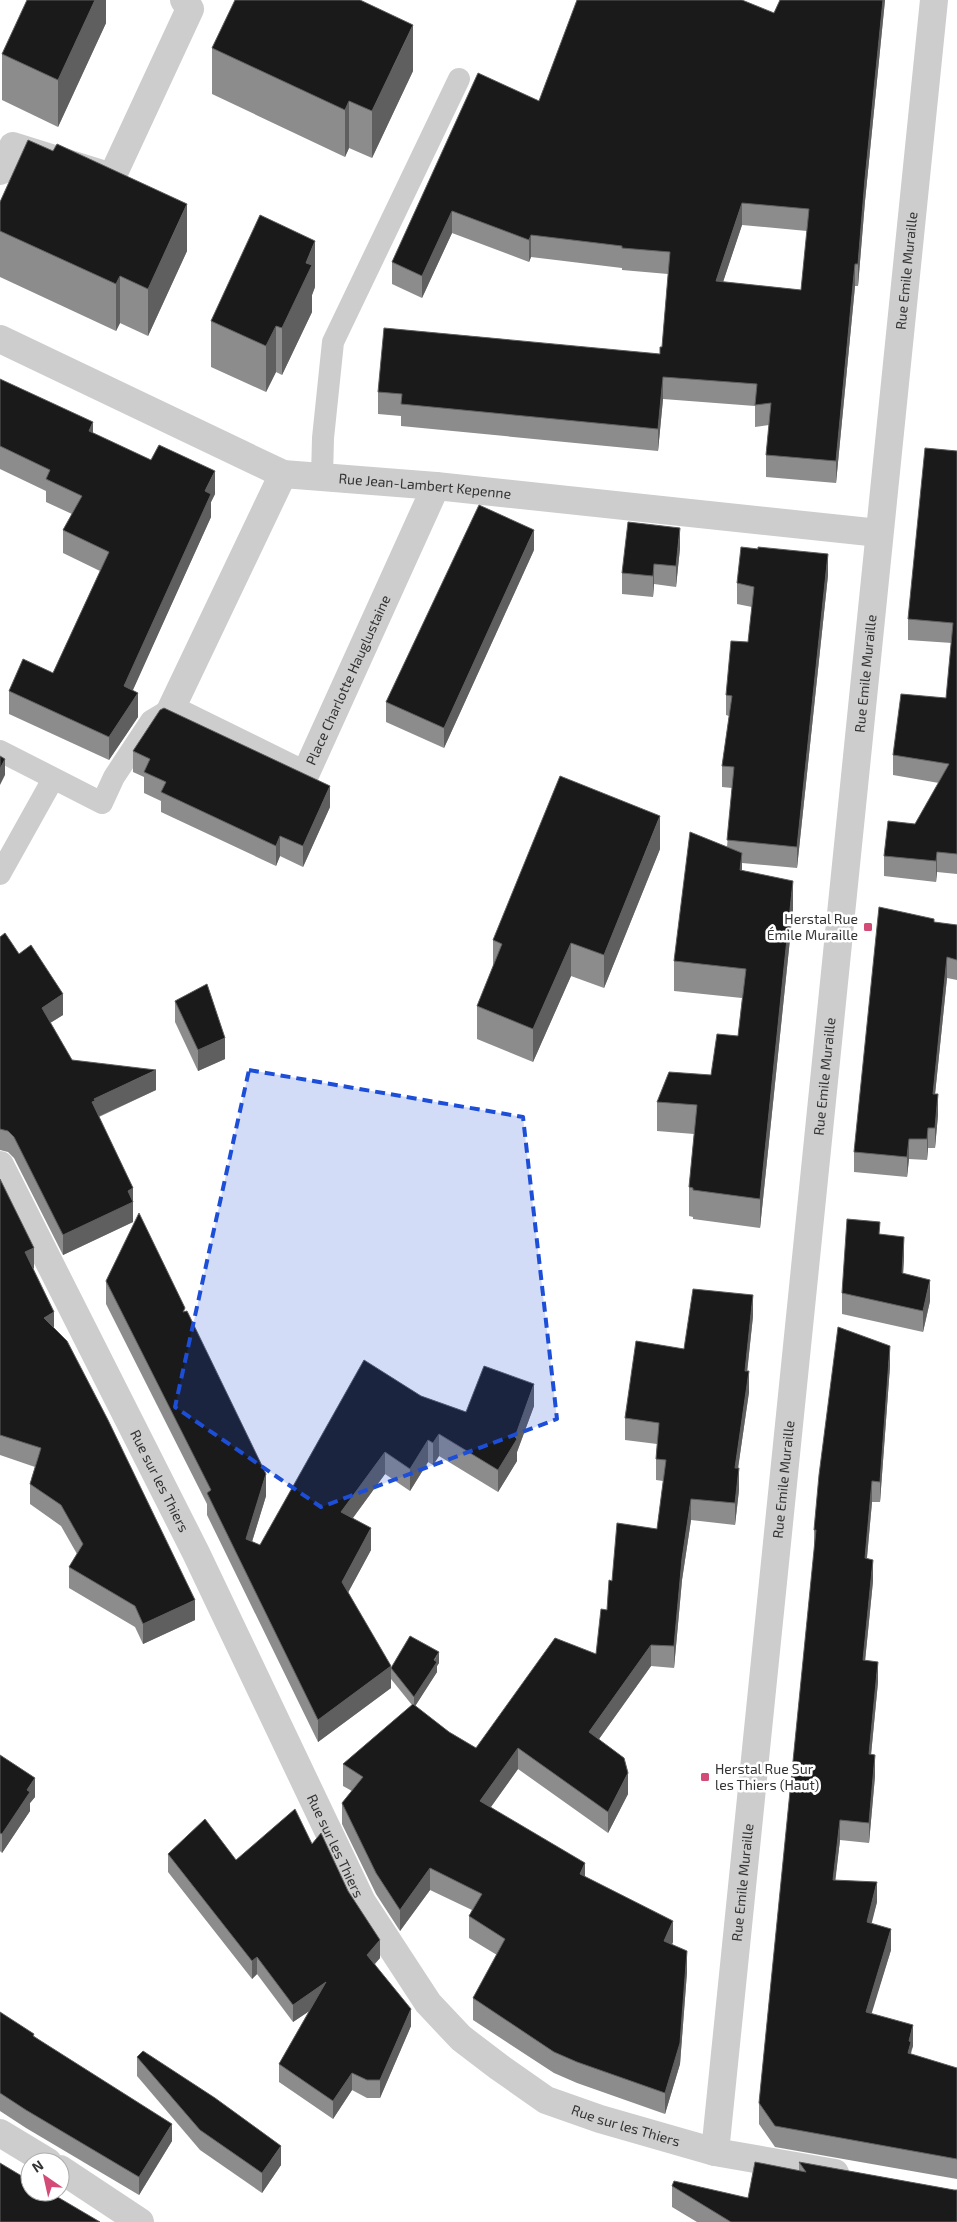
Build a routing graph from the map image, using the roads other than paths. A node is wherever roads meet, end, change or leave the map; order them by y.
1 (184, 0) edge
2 (934, 0) edge
3 (459, 79) dead end
4 (0, 172) edge
5 (0, 339) edge
6 (283, 474) junction
7 (322, 477) junction
8 (436, 486) junction
9 (879, 533) junction
10 (171, 709) junction
11 (0, 751) edge
12 (53, 778) junction
13 (0, 874) edge
14 (0, 1165) edge
15 (0, 2133) edge
16 (31, 2152) edge
17 (715, 2152) junction
18 (70, 2176) edge
19 (860, 2178) edge
20 (140, 2222) edge

1 - 4 street
2 - 9 street, Rue Emile Muraille
3 - 7 lane
5 - 6 street, Rue Jean-Lambert Kepenne
6 - 7 street, Rue Jean-Lambert Kepenne
6 - 10 street
7 - 8 street, Rue Jean-Lambert Kepenne
8 - 9 street, Rue Jean-Lambert Kepenne
8 - 10 street, Place Charlotte Hauglustaine
9 - 17 street, Rue Emile Muraille
10 - 12 lane
11 - 12 lane
12 - 13 lane
14 - 17 street, Rue sur les Thiers
15 - 16 street
17 - 19 street, Rue sur les Thiers
18 - 20 street

